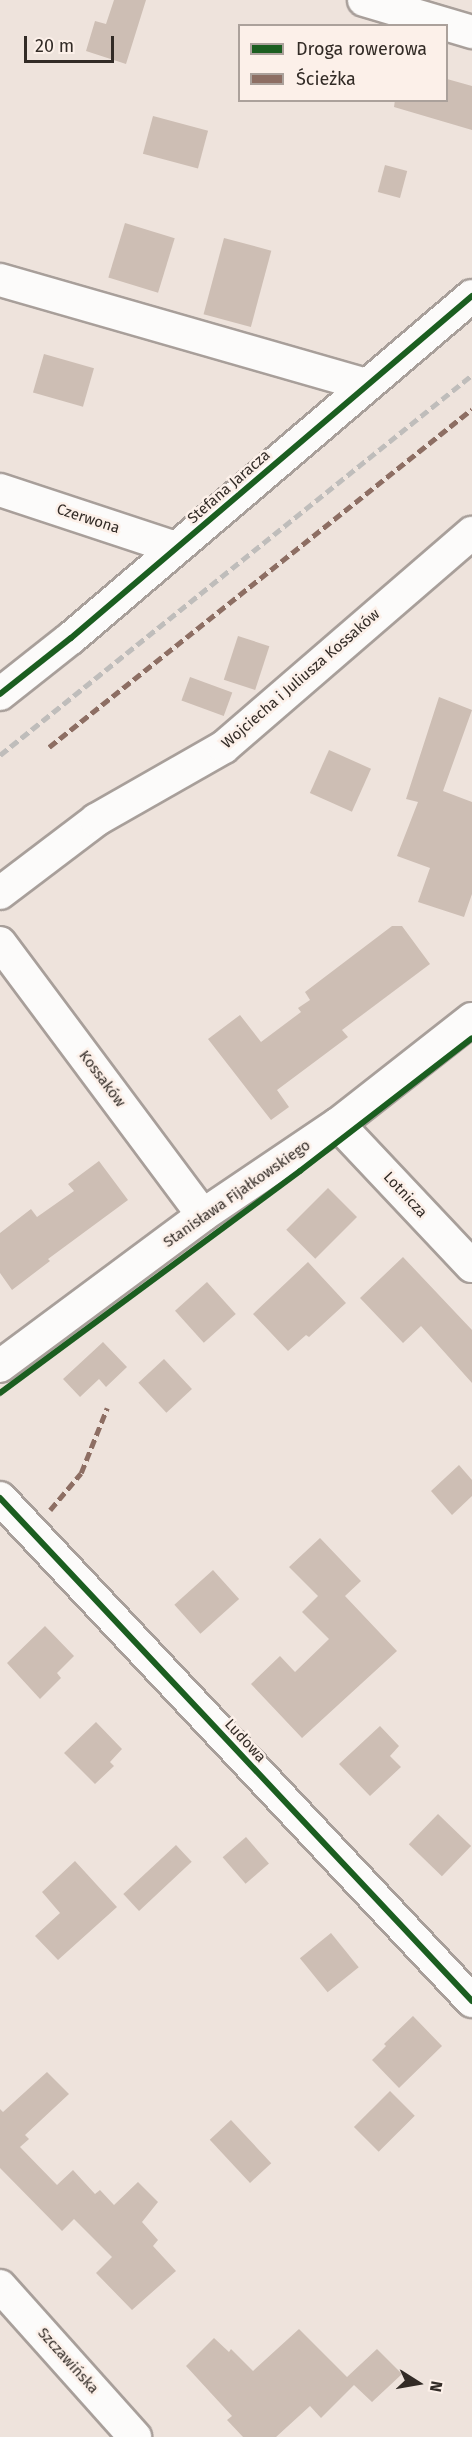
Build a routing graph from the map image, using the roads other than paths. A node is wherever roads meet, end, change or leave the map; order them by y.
1 (364, 0) edge
2 (445, 24) edge
3 (448, 25) edge
4 (472, 32) edge
5 (3, 281) edge
6 (472, 296) edge
7 (365, 386) junction
8 (0, 490) edge
9 (472, 533) edge
10 (175, 548) junction
11 (0, 694) edge
12 (0, 893) edge
13 (0, 943) edge
14 (472, 1019) edge
15 (338, 1124) junction
16 (203, 1215) junction
17 (472, 1266) edge
18 (0, 1366) edge
19 (0, 1498) edge
20 (472, 2001) edge
21 (0, 2286) edge
22 (135, 2437) edge

1 - 2 street
3 - 4 street
5 - 7 street
6 - 7 street, Stefana Jaracza
7 - 10 street, Stefana Jaracza
8 - 10 street, Czerwona
9 - 12 street, Wojciecha i Juliusza Kossaków
10 - 11 street, Stefana Jaracza
13 - 16 street, Kossaków
14 - 15 street, Stanisława Fijałkowskiego
15 - 16 street, Stanisława Fijałkowskiego
15 - 17 street, Lotnicza
16 - 18 street, Stanisława Fijałkowskiego
19 - 20 street, Ludowa
21 - 22 street, Szczawińska

